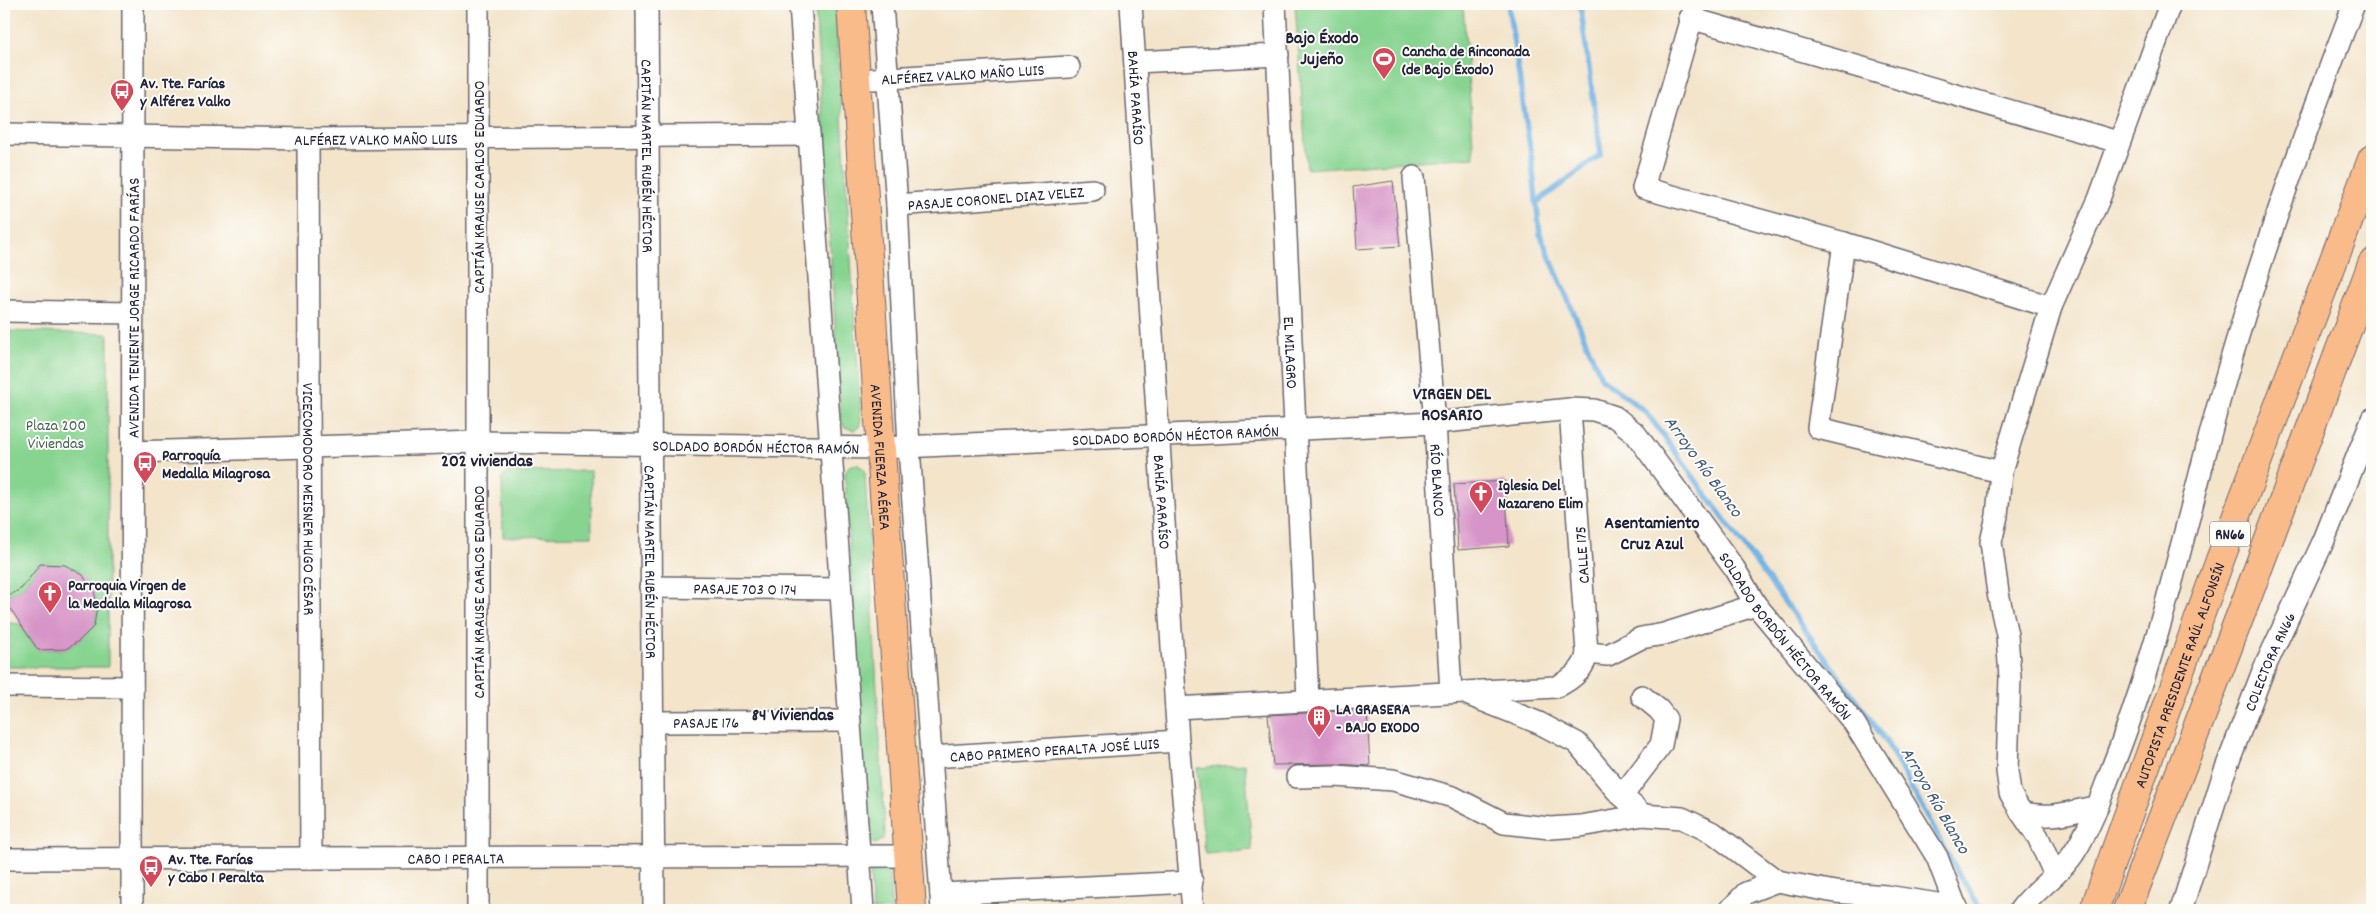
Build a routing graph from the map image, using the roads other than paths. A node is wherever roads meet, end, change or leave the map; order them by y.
1 (133, 4) edge
2 (478, 4) edge
3 (646, 4) edge
4 (800, 4) edge
5 (851, 4) edge
6 (882, 4) edge
7 (1131, 4) edge
8 (1275, 4) edge
9 (2170, 4) edge
10 (2354, 4) edge
11 (1693, 11) edge
12 (1278, 55) junction
13 (1135, 62) junction
14 (1069, 67) dead end
15 (886, 78) junction
16 (856, 79) junction
17 (4, 134) edge
18 (133, 134) junction
19 (809, 135) junction
20 (648, 136) junction
21 (478, 138) junction
22 (308, 139) junction
23 (2118, 142) junction
24 (2372, 159) edge
25 (1414, 177) dead end
26 (1093, 190) dead end
27 (897, 205) junction
28 (1844, 243) junction
29 (2372, 264) edge
30 (2051, 307) junction
31 (4, 311) edge
32 (132, 313) junction
33 (1570, 409) junction
34 (2372, 419) edge
35 (1435, 423) junction
36 (1296, 430) junction
37 (1159, 436) junction
38 (478, 442) junction
39 (650, 444) junction
40 (909, 447) junction
41 (309, 448) junction
42 (880, 448) junction
43 (831, 449) junction
44 (132, 452) junction
45 (2001, 472) junction
46 (650, 587) junction
47 (840, 588) junction
48 (1756, 605) junction
49 (1587, 653) junction
50 (4, 686) edge
51 (132, 687) junction
52 (1456, 692) junction
53 (1642, 696) dead end
54 (1308, 700) junction
55 (1176, 708) junction
56 (848, 721) junction
57 (652, 722) junction
58 (1178, 741) junction
59 (931, 757) junction
60 (1296, 777) dead end
61 (1622, 796) junction
62 (2098, 806) junction
63 (2021, 812) junction
64 (1644, 815) junction
65 (653, 855) junction
66 (858, 855) junction
67 (478, 856) junction
68 (909, 856) junction
69 (310, 858) junction
70 (4, 859) edge
71 (132, 859) junction
72 (2054, 873) junction
73 (1777, 880) junction
74 (1192, 882) junction
75 (942, 902) edge
76 (2024, 905) edge
77 (1957, 908) edge
78 (132, 910) edge
79 (478, 910) edge
80 (654, 910) edge
81 (863, 910) edge
82 (912, 910) edge
83 (1193, 910) edge
84 (1730, 910) edge
85 (2094, 910) edge
86 (2127, 910) edge
87 (2181, 910) edge

1 - 18 street, AVENIDA TENIENTE JORGE RICARDO FARÍAS
2 - 21 street, CAPITÁN KRAUSE CARLOS EDUARDO
3 - 20 street, CAPITÁN MARTEL RUBÉN HÉCTOR
4 - 19 street
5 - 16 main road, AVENIDA FUERZA AÉREA
6 - 15 street
7 - 13 street, BAHÍA PARAÍSO
8 - 12 street, EL MILAGRO
9 - 23 street
10 - 62 street
11 - 23 street
11 - 28 street
12 - 13 street
12 - 36 street, EL MILAGRO
13 - 37 street, BAHÍA PARAÍSO
14 - 15 street, ALFÉREZ VALKO MAÑO LUIS
15 - 16 street, ALFÉREZ VALKO MAÑO LUIS
15 - 27 street
16 - 42 main road, AVENIDA FUERZA AÉREA
17 - 18 street, ALFÉREZ VALKO MAÑO LUIS
18 - 22 street, ALFÉREZ VALKO MAÑO LUIS
18 - 32 street, AVENIDA TENIENTE JORGE RICARDO FARÍAS
19 - 20 street, ALFÉREZ VALKO MAÑO LUIS
19 - 43 street
20 - 21 street, ALFÉREZ VALKO MAÑO LUIS
20 - 39 street, CAPITÁN MARTEL RUBÉN HÉCTOR
21 - 22 street, ALFÉREZ VALKO MAÑO LUIS
21 - 38 street, CAPITÁN KRAUSE CARLOS EDUARDO
22 - 41 street, VICECOMODORO MEISNER HUGO CÉSAR
23 - 30 street
24 - 85 main road, AUTOPISTA PRESIDENTE RAÚL ALFONSÍN / RN66
25 - 35 street, RÍO BLANCO
26 - 27 street, PASAJE CORONEL DIAZ VELEZ
27 - 40 street
28 - 30 street
28 - 45 street
29 - 86 main road, RN66
30 - 45 street
31 - 32 street
32 - 44 street, AVENIDA TENIENTE JORGE RICARDO FARÍAS
33 - 35 street, SOLDADO BORDÓN HÉCTOR RAMÓN
33 - 48 street, SOLDADO BORDÓN HÉCTOR RAMÓN
33 - 49 street, CALLE 175
34 - 87 street, COLECTORA RN66
35 - 36 street, SOLDADO BORDÓN HÉCTOR RAMÓN
35 - 52 street, RÍO BLANCO
36 - 37 street, SOLDADO BORDÓN HÉCTOR RAMÓN
36 - 54 street, EL MILAGRO
37 - 40 street, SOLDADO BORDÓN HÉCTOR RAMÓN
37 - 55 street, BAHÍA PARAÍSO
38 - 39 street, SOLDADO BORDÓN HÉCTOR RAMÓN
38 - 41 street, SOLDADO BORDÓN HÉCTOR RAMÓN
38 - 67 street, CAPITÁN KRAUSE CARLOS EDUARDO
39 - 43 street, SOLDADO BORDÓN HÉCTOR RAMÓN
39 - 46 street, CAPITÁN MARTEL RUBÉN HÉCTOR
40 - 42 street, SOLDADO BORDÓN HÉCTOR RAMÓN
40 - 59 street
41 - 44 street, SOLDADO BORDÓN HÉCTOR RAMÓN
41 - 69 street, VICECOMODORO MEISNER HUGO CÉSAR
42 - 43 street, SOLDADO BORDÓN HÉCTOR RAMÓN
42 - 68 main road, AVENIDA FUERZA AÉREA
43 - 47 street
44 - 51 street, AVENIDA TENIENTE JORGE RICARDO FARÍAS
45 - 63 street
46 - 47 street, PASAJE 703 O 174
46 - 57 street, CAPITÁN MARTEL RUBÉN HÉCTOR
47 - 56 street
48 - 49 street
48 - 77 street, SOLDADO BORDÓN HÉCTOR RAMÓN
49 - 52 street
50 - 51 street
51 - 71 street, AVENIDA TENIENTE JORGE RICARDO FARÍAS
52 - 54 street
52 - 61 street
53 - 61 street
54 - 55 street
55 - 58 street, BAHÍA PARAÍSO
56 - 57 street, PASAJE 176
56 - 66 street
57 - 65 street, CAPITÁN MARTEL RUBÉN HÉCTOR
58 - 59 street, CABO PRIMERO PERALTA JOSÉ LUIS
58 - 74 street, BAHÍA PARAÍSO
59 - 75 street
60 - 64 street
61 - 64 street
62 - 63 street
62 - 72 street
63 - 72 street
64 - 73 street
65 - 66 street, CABO 1 PERALTA
65 - 67 street, CABO 1 PERALTA
65 - 80 street, CAPITÁN MARTEL RUBÉN HÉCTOR
66 - 68 street, CABO 1 PERALTA
66 - 81 street
67 - 69 street, CABO 1 PERALTA
67 - 79 street, CAPITÁN KRAUSE CARLOS EDUARDO
68 - 82 main road, AVENIDA FUERZA AÉREA
69 - 71 street, CABO 1 PERALTA
70 - 71 street, CABO 1 PERALTA
71 - 78 street, AVENIDA TENIENTE JORGE RICARDO FARÍAS
72 - 76 street
73 - 77 street
73 - 84 street
74 - 75 street
74 - 83 street, BAHÍA PARAÍSO

